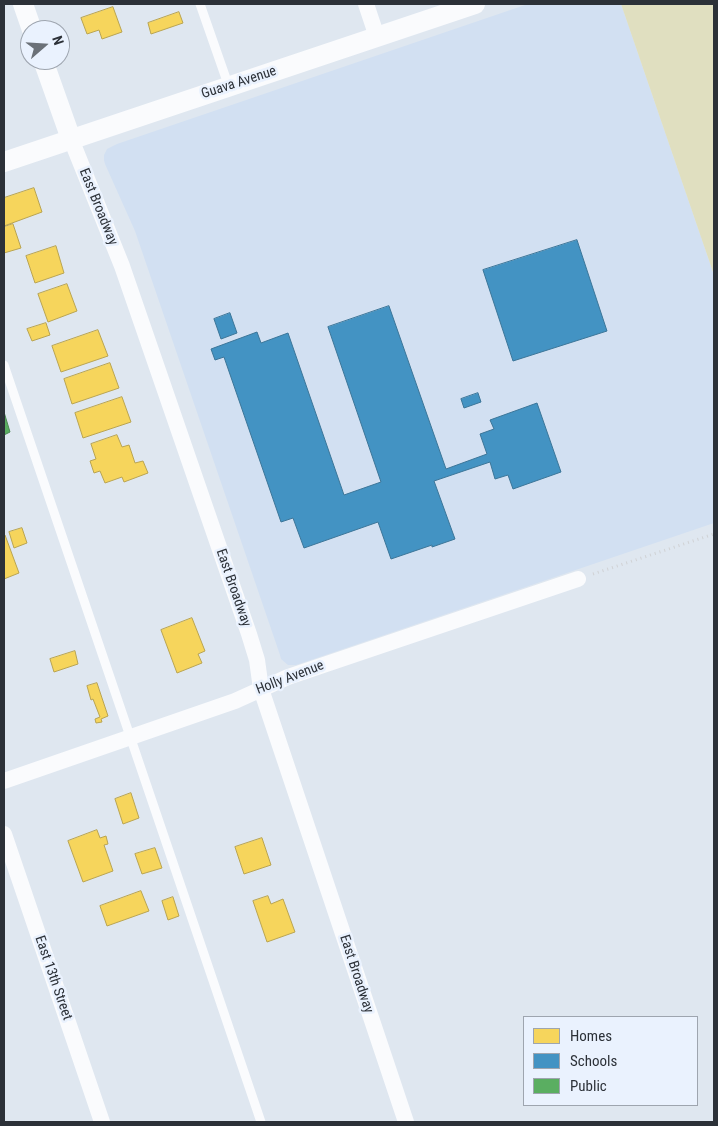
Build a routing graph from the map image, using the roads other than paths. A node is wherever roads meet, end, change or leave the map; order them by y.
1 (23, 4) edge
2 (200, 4) edge
3 (366, 4) edge
4 (475, 4) edge
5 (29, 20) edge
6 (377, 37) junction
7 (46, 70) edge
8 (229, 86) junction
9 (71, 140) junction
10 (4, 162) edge
11 (4, 365) edge
12 (578, 579) road end
13 (261, 689) junction
14 (131, 737) junction
15 (4, 782) edge
16 (4, 834) edge
17 (102, 1122) edge
18 (261, 1122) edge
19 (406, 1122) edge

1 - 5 street
2 - 8 lane
3 - 6 street
4 - 6 street, Guava Avenue
6 - 8 street, Guava Avenue
7 - 9 street, East Broadway
8 - 9 street, Guava Avenue
9 - 10 street, Guava Avenue
9 - 13 street, East Broadway
11 - 14 lane
12 - 13 street, Holly Avenue
13 - 14 street, Holly Avenue
13 - 19 street, East Broadway
14 - 15 street, Holly Avenue
14 - 18 lane
16 - 17 street, East 13th Street

